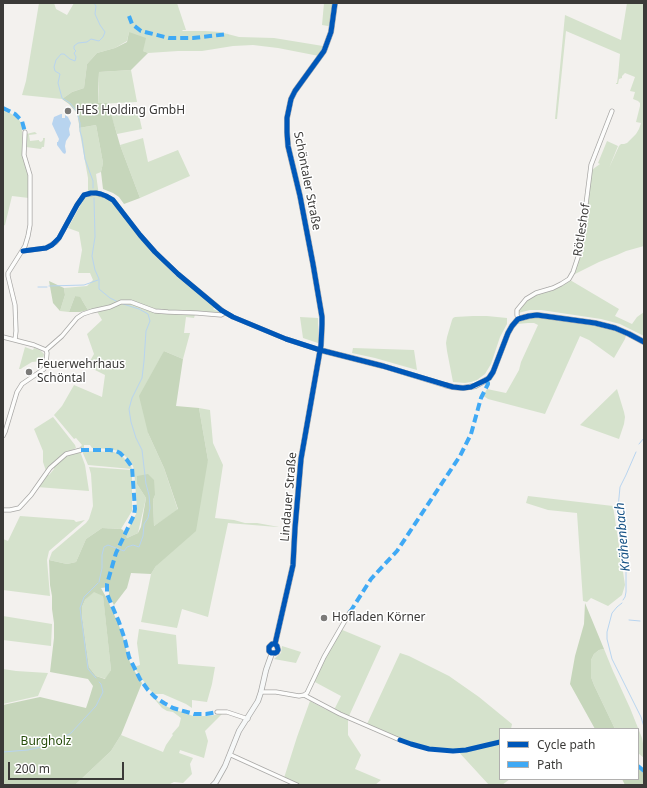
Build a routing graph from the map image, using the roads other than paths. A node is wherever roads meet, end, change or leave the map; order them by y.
1 (335, 3) edge
2 (612, 111) dead end
3 (25, 132) dead end
4 (22, 251) junction
5 (224, 313) junction
6 (518, 319) junction
7 (3, 337) edge
8 (15, 340) junction
9 (644, 342) edge
10 (46, 350) junction
11 (320, 350) junction
12 (3, 436) edge
13 (81, 450) dead end
14 (3, 510) edge
15 (350, 612) dead end
16 (261, 692) junction
17 (304, 695) junction
18 (217, 712) dead end
19 (248, 719) junction
20 (400, 740) dead end
21 (231, 754) junction
22 (213, 785) edge
23 (297, 785) edge

1 - 11 street, Schöntaler Straße
2 - 6 street, Rötleshof
3 - 4 street
4 - 5 street
4 - 8 street
5 - 10 street
5 - 11 street
6 - 9 street
6 - 11 street
7 - 8 street
8 - 10 street
10 - 12 street
11 - 16 street, Lindauer Straße
13 - 14 street
15 - 17 street
16 - 17 street
16 - 19 street, Lindauer Straße
17 - 20 street
18 - 19 street
19 - 21 street, Lindauer Straße
21 - 22 street, Lindauer Straße
21 - 23 street

